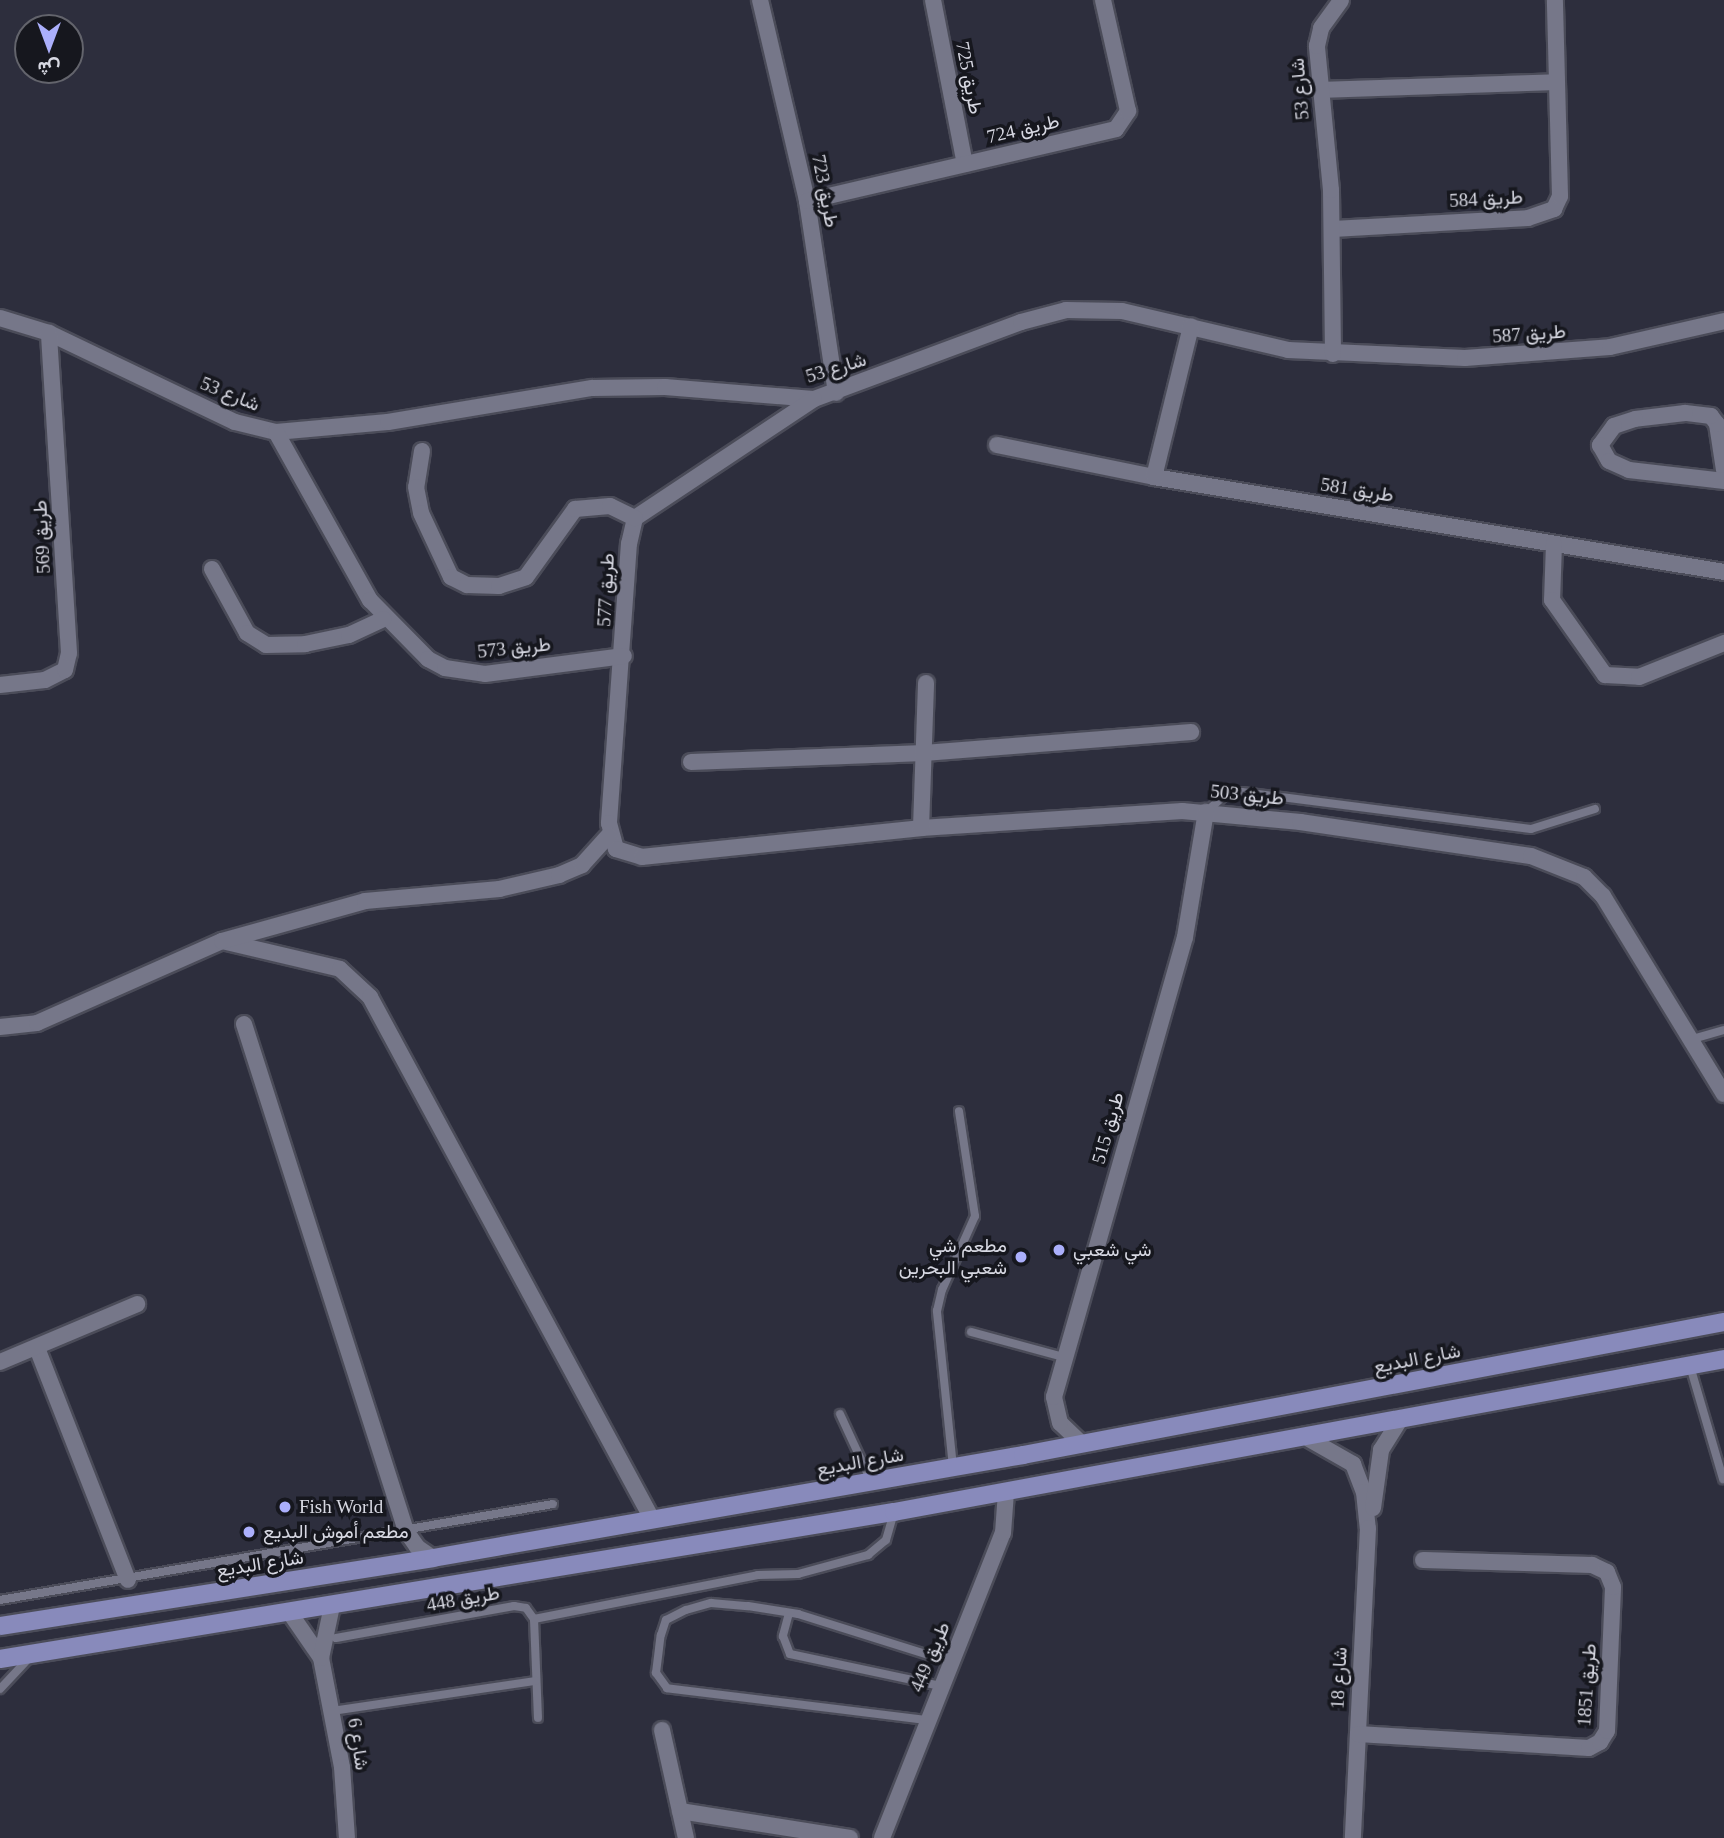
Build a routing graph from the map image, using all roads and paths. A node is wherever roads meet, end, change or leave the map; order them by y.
1 (760, 0) edge
2 (933, 0) edge
3 (1103, 0) edge
4 (1341, 0) edge
5 (1555, 0) edge
6 (1556, 82) junction
7 (1319, 90) junction
8 (965, 164) junction
9 (807, 201) junction
10 (1333, 229) junction
11 (0, 317) edge
12 (1724, 321) edge
13 (1191, 326) junction
14 (49, 333) junction
15 (1333, 354) junction
16 (836, 393) junction
17 (814, 399) junction
18 (276, 432) junction
19 (997, 445) dead end
20 (422, 451) dead end
21 (1724, 470) edge
22 (1154, 477) junction
23 (1724, 481) edge
24 (635, 518) junction
25 (1554, 544) junction
26 (212, 569) dead end
27 (1724, 572) edge
28 (384, 619) junction
29 (1724, 643) edge
30 (624, 656) junction
31 (926, 683) dead end
32 (0, 685) edge
33 (1191, 732) dead end
34 (924, 753) junction
35 (691, 762) dead end
36 (1595, 809) dead end
37 (1206, 812) junction
38 (921, 828) junction
39 (608, 835) junction
40 (222, 941) junction
41 (244, 1024) dead end
42 (0, 1027) edge
43 (1724, 1030) edge
44 (1689, 1040) junction
45 (1724, 1094) edge
46 (959, 1111) dead end
47 (137, 1304) dead end
48 (1724, 1322) edge
49 (971, 1332) dead end
50 (37, 1349) junction
51 (1063, 1357) junction
52 (1724, 1359) edge
53 (0, 1362) edge
54 (1690, 1366) junction
55 (840, 1414) dead end
56 (1399, 1421) junction
57 (1309, 1439) junction
58 (1082, 1444) junction
59 (953, 1467) junction
60 (1723, 1479) edge
61 (871, 1481) junction
62 (1006, 1492) junction
63 (553, 1504) dead end
64 (894, 1512) junction
65 (652, 1520) junction
66 (1368, 1528) junction
67 (406, 1531) junction
68 (433, 1558) junction
69 (1423, 1560) dead end
70 (398, 1564) junction
71 (128, 1580) junction
72 (0, 1600) edge
73 (332, 1606) junction
74 (290, 1613) junction
75 (789, 1613) junction
76 (534, 1619) junction
77 (0, 1626) edge
78 (336, 1639) dead end
79 (32, 1654) junction
80 (321, 1658) junction
81 (0, 1659) edge
82 (951, 1662) junction
83 (536, 1681) junction
84 (941, 1686) junction
85 (0, 1689) edge
86 (332, 1711) junction
87 (538, 1718) dead end
88 (926, 1720) junction
89 (662, 1730) dead end
90 (1357, 1734) junction
91 (680, 1811) junction
92 (1352, 1835) edge
93 (347, 1838) edge
94 (686, 1838) edge
95 (850, 1838) edge
96 (882, 1838) edge

1 - 9 street, طريق 723
2 - 8 street, طريق 725
3 - 8 street, طريق 724
4 - 7 street, شارع 53
5 - 6 street, طريق 584
6 - 7 street
6 - 10 street, طريق 584
7 - 10 street, شارع 53
8 - 9 street, طريق 724
9 - 16 street, طريق 723
10 - 15 street, شارع 53
11 - 14 street, شارع 53
12 - 15 street, طريق 587
13 - 15 street, شارع 53
13 - 16 street, شارع 53
13 - 22 street
14 - 18 street, شارع 53
14 - 32 street, طريق 569
16 - 17 street, شارع 53
17 - 18 street, شارع 53
17 - 24 street
18 - 28 street, طريق 573
19 - 22 street, طريق 581
20 - 24 street
21 - 23 street
22 - 25 street, طريق 581
24 - 30 street, طريق 577
25 - 27 street, طريق 581
25 - 29 street
26 - 28 street
28 - 30 street, طريق 573
30 - 39 street, طريق 577
31 - 34 street
33 - 34 street
34 - 35 street
34 - 38 street
36 - 37 lane
37 - 38 street, طريق 503
37 - 44 street, طريق 503
37 - 51 street, طريق 515
38 - 39 street, طريق 503
39 - 40 street
40 - 42 street
40 - 65 street
41 - 67 street
43 - 44 lane
44 - 45 street, طريق 503
46 - 59 lane
47 - 50 street
48 - 58 main road, شارع البديع
49 - 51 lane
50 - 53 street
50 - 71 street
51 - 58 street, طريق 515
52 - 54 main road
54 - 56 main road
54 - 60 lane
55 - 61 lane
56 - 57 main road
56 - 66 street, شارع 18
57 - 62 main road
57 - 66 street, شارع 18
58 - 59 main road, شارع البديع
59 - 61 main road, شارع البديع
61 - 65 main road, شارع البديع
62 - 64 main road
62 - 82 street, طريق 449
63 - 67 lane
64 - 73 main road
64 - 76 lane
65 - 68 main road, شارع البديع
66 - 90 street, شارع 18
67 - 68 street
67 - 70 street
67 - 71 lane
68 - 70 main road, شارع البديع
69 - 90 street, طريق 1851
70 - 77 main road, شارع البديع
71 - 72 lane
73 - 74 main road
73 - 80 street, شارع 6
74 - 79 main road
74 - 80 street, شارع 6
75 - 82 lane
75 - 84 lane
75 - 88 lane
76 - 78 lane, طريق 448
76 - 83 lane
79 - 81 main road
79 - 85 lane
80 - 86 street, شارع 6
82 - 84 street, طريق 449
83 - 86 lane
83 - 87 lane
84 - 88 street, طريق 449
86 - 93 street, شارع 6
88 - 96 street, طريق 449
89 - 91 street
90 - 92 street, شارع 18
91 - 94 street
91 - 95 street

